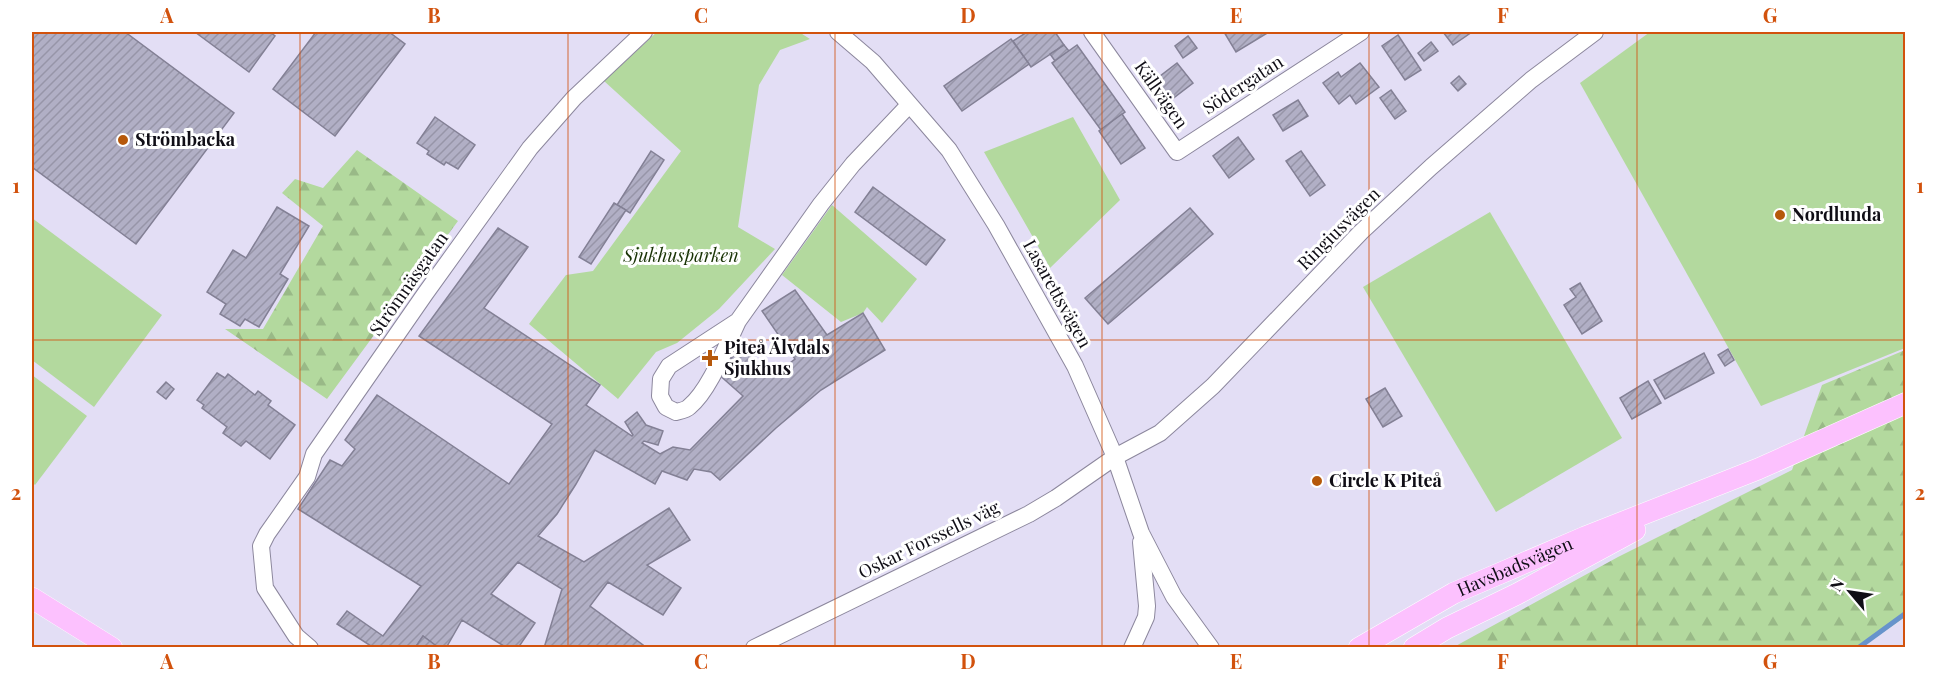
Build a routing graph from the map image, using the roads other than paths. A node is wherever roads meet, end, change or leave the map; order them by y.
1 (644, 32) edge
2 (838, 32) edge
3 (1092, 32) edge
4 (1361, 32) edge
5 (1595, 32) edge
6 (909, 105) junction
7 (1177, 152) joint
8 (738, 321) junction
9 (1905, 404) edge
10 (1115, 458) junction
11 (1677, 502) junction
12 (1136, 521) junction
13 (32, 598) edge
14 (112, 648) edge
15 (310, 648) edge
16 (754, 648) edge
17 (1132, 648) edge
18 (1211, 648) edge
19 (1359, 648) edge
20 (1414, 648) edge

1 - 15 street, Strömnäsgatan
2 - 6 street, Lasarettsvägen
3 - 7 street, Källvägen
4 - 7 street, Södergatan
5 - 10 street, Ringiusvägen
6 - 8 street
6 - 10 street, Lasarettsvägen
8 - 8 street
9 - 11 main road, Havsbadsvägen
10 - 12 street, Lasarettsvägen
10 - 16 street, Oskar Forssells väg
11 - 19 main road, Havsbadsvägen
11 - 20 main road, Havsbadsvägen
12 - 17 street, Lasarettsvägen
12 - 18 street, Lasarettsvägen
13 - 14 main road

